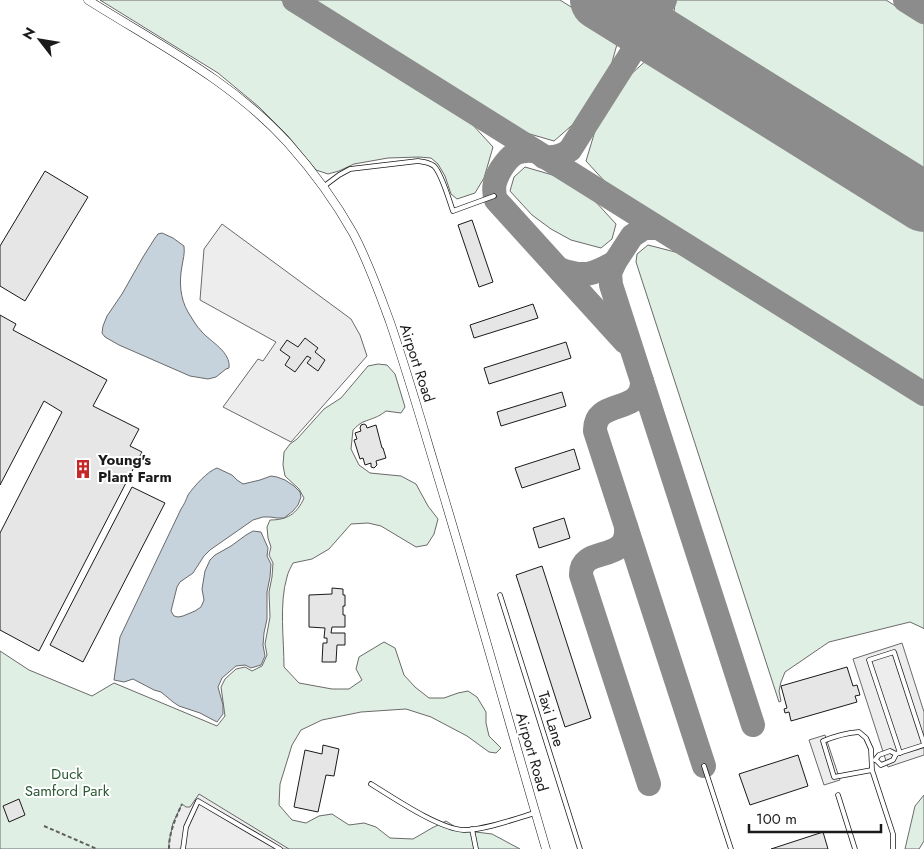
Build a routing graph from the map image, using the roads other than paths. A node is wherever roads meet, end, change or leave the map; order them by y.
1 (88, 0) edge
2 (323, 187) junction
3 (494, 196) dead end
4 (500, 595) dead end
5 (924, 744) edge
6 (898, 754) junction
7 (874, 760) junction
8 (704, 766) dead end
9 (872, 770) junction
10 (371, 784) dead end
11 (838, 795) dead end
12 (536, 813) junction
13 (472, 830) junction
14 (184, 849) edge
15 (280, 849) edge
16 (476, 849) edge
17 (546, 849) edge
18 (580, 849) edge
19 (732, 849) edge
20 (854, 849) edge
21 (893, 849) edge

1 - 2 street, Airport Road
2 - 3 lane
2 - 12 street, Airport Road
4 - 18 lane, Taxi Lane
5 - 6 lane
5 - 6 lane
6 - 7 lane
6 - 7 lane
7 - 9 lane
7 - 9 lane
8 - 19 lane
9 - 21 lane
10 - 13 lane
11 - 20 lane
12 - 13 lane
12 - 17 street, Airport Road
13 - 16 lane
14 - 15 lane

